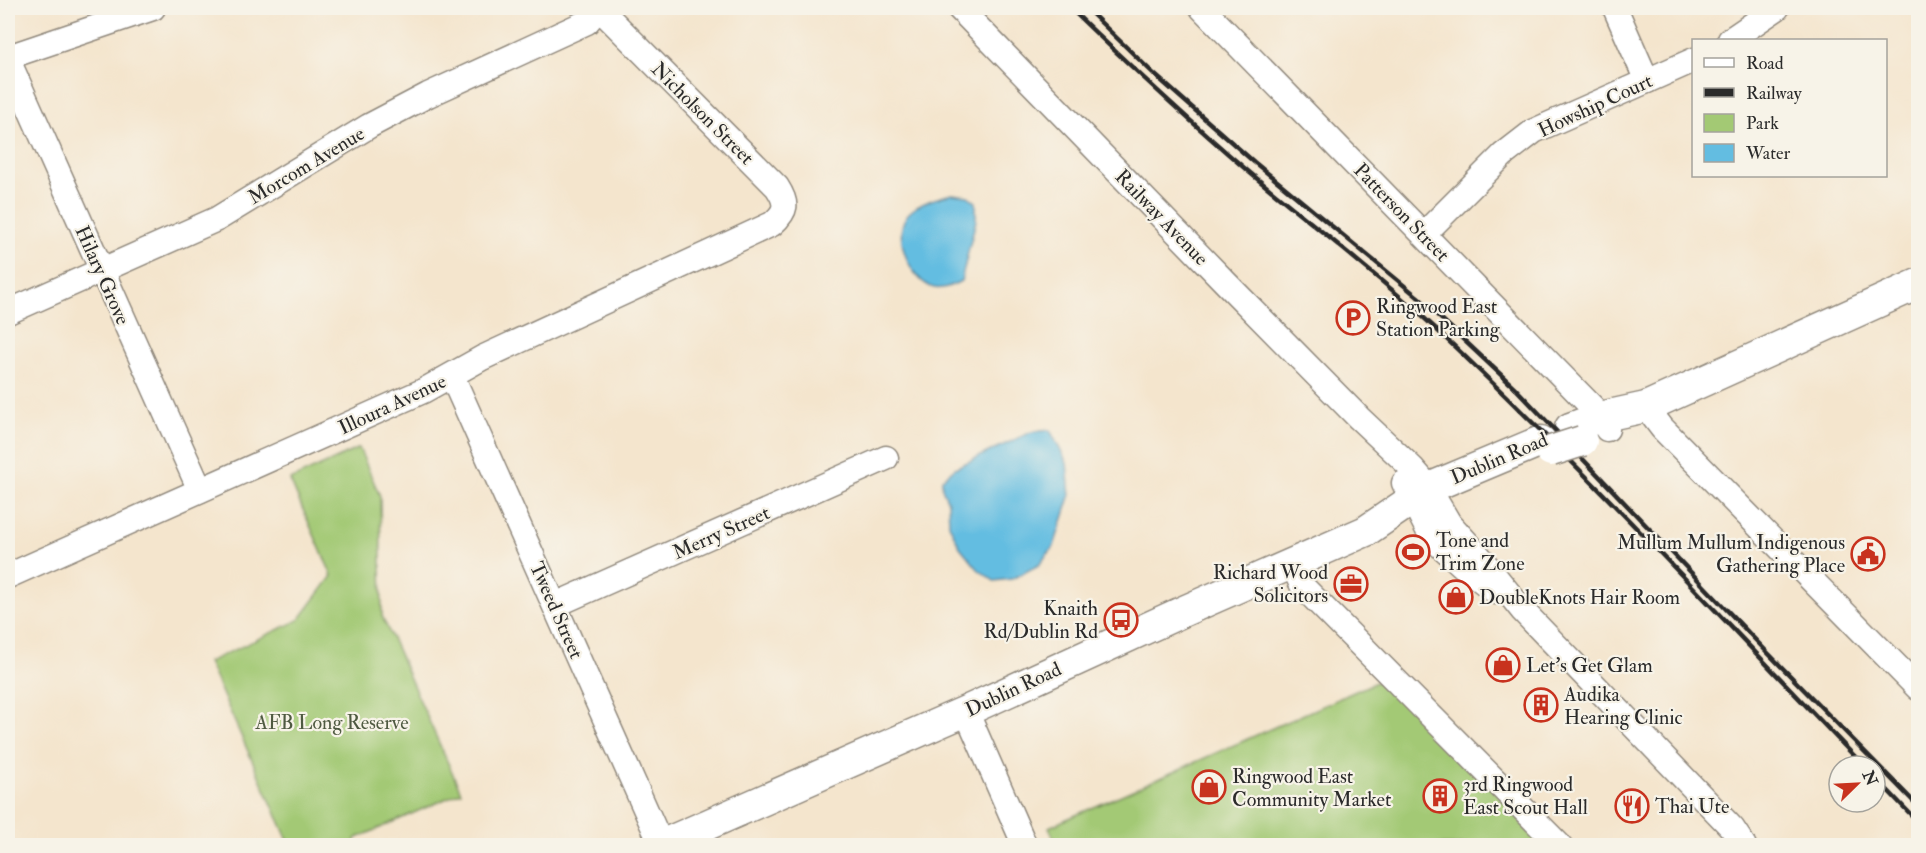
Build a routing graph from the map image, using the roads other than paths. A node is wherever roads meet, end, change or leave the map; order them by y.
1 (153, 8) edge
2 (599, 8) edge
3 (959, 8) edge
4 (1202, 8) edge
5 (1615, 8) edge
6 (1777, 8) edge
7 (1731, 39) edge
8 (8, 58) edge
9 (1692, 61) edge
10 (1647, 81) junction
11 (772, 224) joint
12 (1424, 234) junction
13 (101, 270) junction
14 (1918, 284) edge
15 (8, 312) edge
16 (452, 376) junction
17 (1645, 408) junction
18 (1590, 429) junction
19 (886, 458) dead end
20 (200, 490) junction
21 (1424, 502) junction
22 (1292, 564) junction
23 (8, 576) edge
24 (555, 605) junction
25 (1918, 688) edge
26 (966, 711) junction
27 (660, 845) edge
28 (1025, 846) edge
29 (1560, 846) edge
30 (1744, 846) edge

1 - 8 street
2 - 11 street, Nicholson Street
2 - 13 street, Morcom Avenue
3 - 21 street, Railway Avenue
4 - 12 street, Patterson Street
5 - 10 street
6 - 7 street
8 - 13 street, Hilary Grove
9 - 10 street, Howship Court
10 - 12 street, Howship Court
11 - 16 street, Illoura Avenue
12 - 18 street, Patterson Street
13 - 15 street, Morcom Avenue
13 - 20 street, Hilary Grove
14 - 17 main road, Dublin Road
16 - 20 street, Illoura Avenue
16 - 24 street, Tweed Street
17 - 18 main road, Dublin Road
17 - 25 street
18 - 21 main road, Dublin Road, bridge
19 - 24 street, Merry Street
20 - 23 street, Illoura Avenue
21 - 22 main road, Dublin Road
21 - 30 street, Railway Avenue
22 - 26 main road, Dublin Road
22 - 29 street
24 - 27 street, Tweed Street
26 - 27 main road, Dublin Road
26 - 28 street

